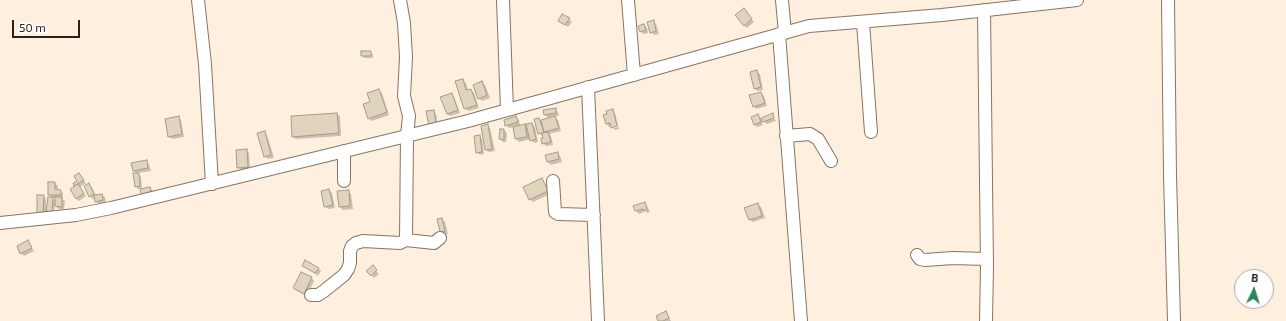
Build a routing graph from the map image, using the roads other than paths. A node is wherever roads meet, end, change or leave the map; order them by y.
1 (198, 0) edge
2 (400, 0) edge
3 (503, 0) edge
4 (628, 0) edge
5 (782, 0) edge
6 (1077, 0) edge
7 (1168, 0) edge
8 (984, 10) junction
9 (863, 22) junction
10 (782, 33) junction
11 (634, 75) junction
12 (588, 87) junction
13 (507, 110) junction
14 (871, 132) dead end
15 (407, 136) junction
16 (786, 136) junction
17 (344, 151) junction
18 (831, 161) dead end
19 (344, 181) dead end
20 (554, 181) dead end
21 (212, 184) junction
22 (594, 215) junction
23 (0, 223) edge
24 (440, 238) dead end
25 (406, 240) junction
26 (917, 255) dead end
27 (986, 259) junction
28 (311, 295) dead end
29 (598, 321) edge
30 (802, 321) edge
31 (986, 321) edge
32 (1174, 321) edge

1 - 21 street
2 - 15 street
3 - 13 street
4 - 11 street
5 - 10 street
6 - 8 street
7 - 32 street
8 - 9 street
8 - 27 street
9 - 10 street
9 - 14 street
10 - 11 street
10 - 16 street
11 - 12 street
12 - 13 street
12 - 22 street
13 - 15 street
15 - 17 street
15 - 25 street
16 - 18 street
16 - 30 street
17 - 19 street
17 - 21 street
20 - 22 street
21 - 23 street
22 - 29 street
24 - 25 street
25 - 28 street
26 - 27 street
27 - 31 street

